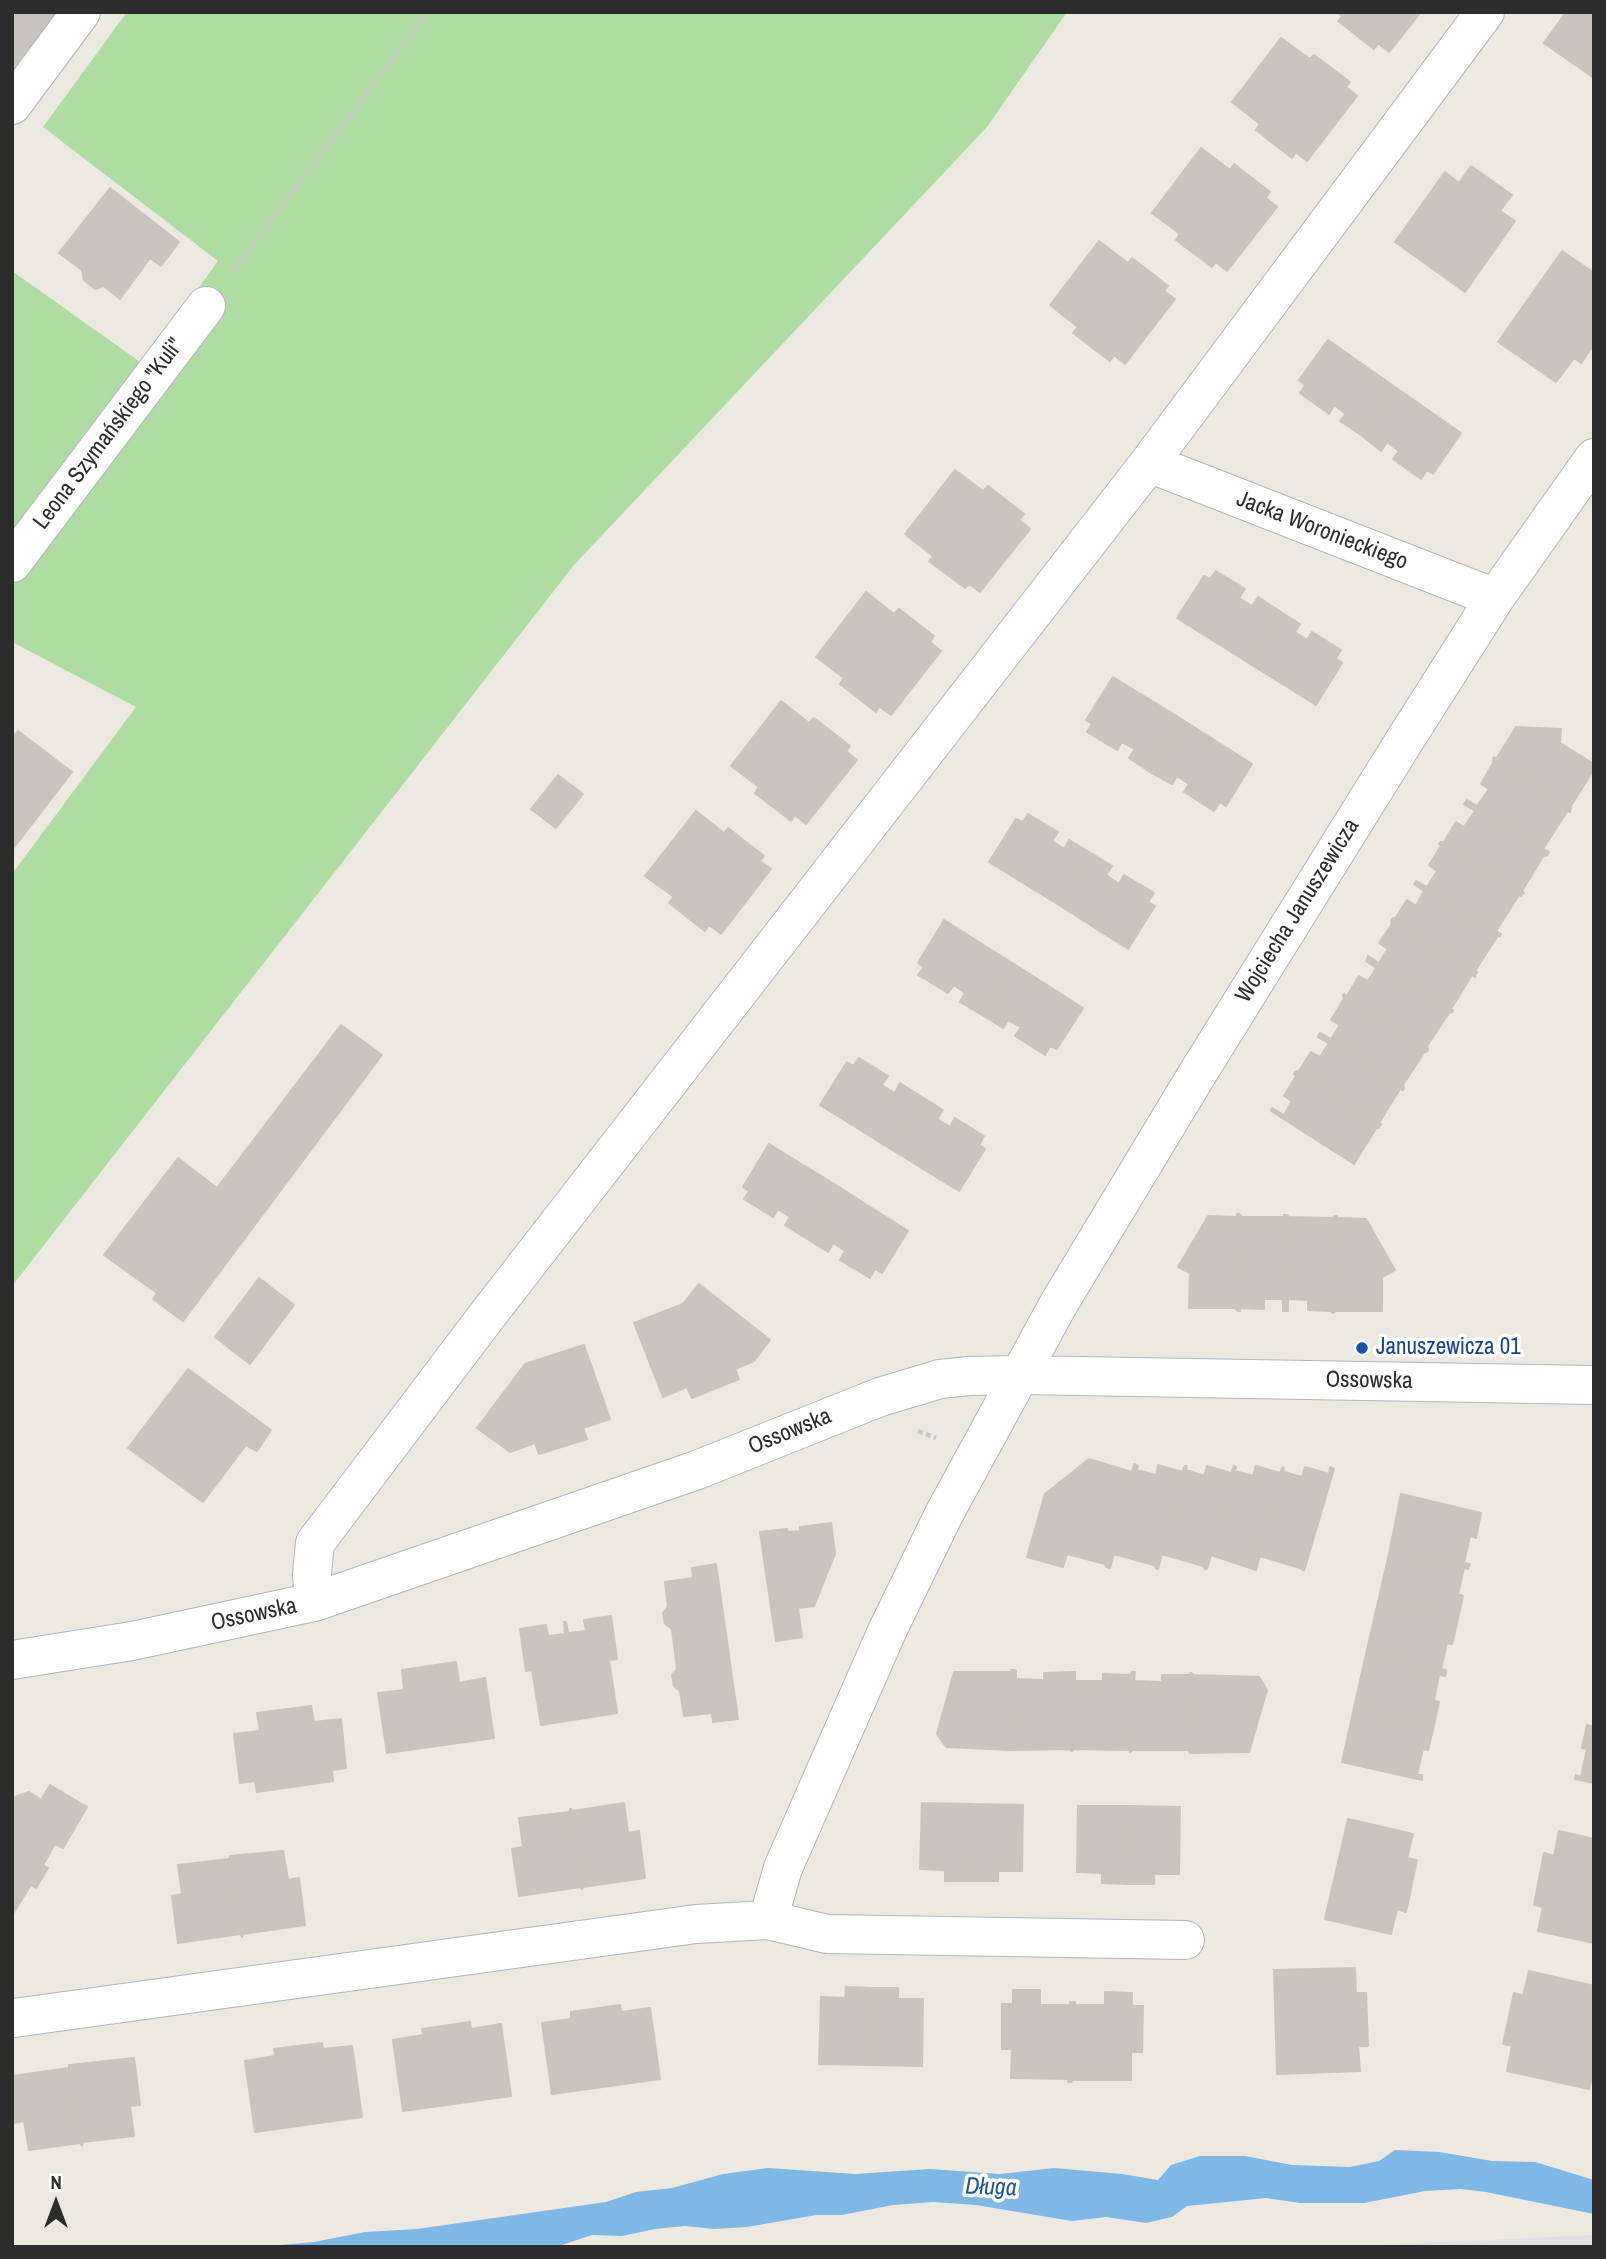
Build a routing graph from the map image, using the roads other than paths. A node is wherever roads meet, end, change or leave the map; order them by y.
1 (82, 12) edge
2 (1485, 12) edge
3 (12, 104) edge
4 (206, 306) road end
5 (1594, 458) edge
6 (1149, 464) junction
7 (12, 563) edge
8 (1495, 598) junction
9 (1020, 1375) junction
10 (1594, 1385) edge
11 (313, 1602) junction
12 (12, 1660) edge
13 (768, 1920) junction
14 (1185, 1940) dead end
15 (14, 2018) dead end

1 - 3 street
2 - 6 street
4 - 7 street, Leona Szymańskiego "Kuli"
5 - 8 street, Wojciecha Januszewicza
6 - 8 street, Jacka Woronieckiego
6 - 11 street
8 - 9 street, Wojciecha Januszewicza
9 - 10 street, Ossowska
9 - 11 street, Ossowska
9 - 13 street, Wojciecha Januszewicza
11 - 12 street, Ossowska
13 - 14 street
13 - 15 street

